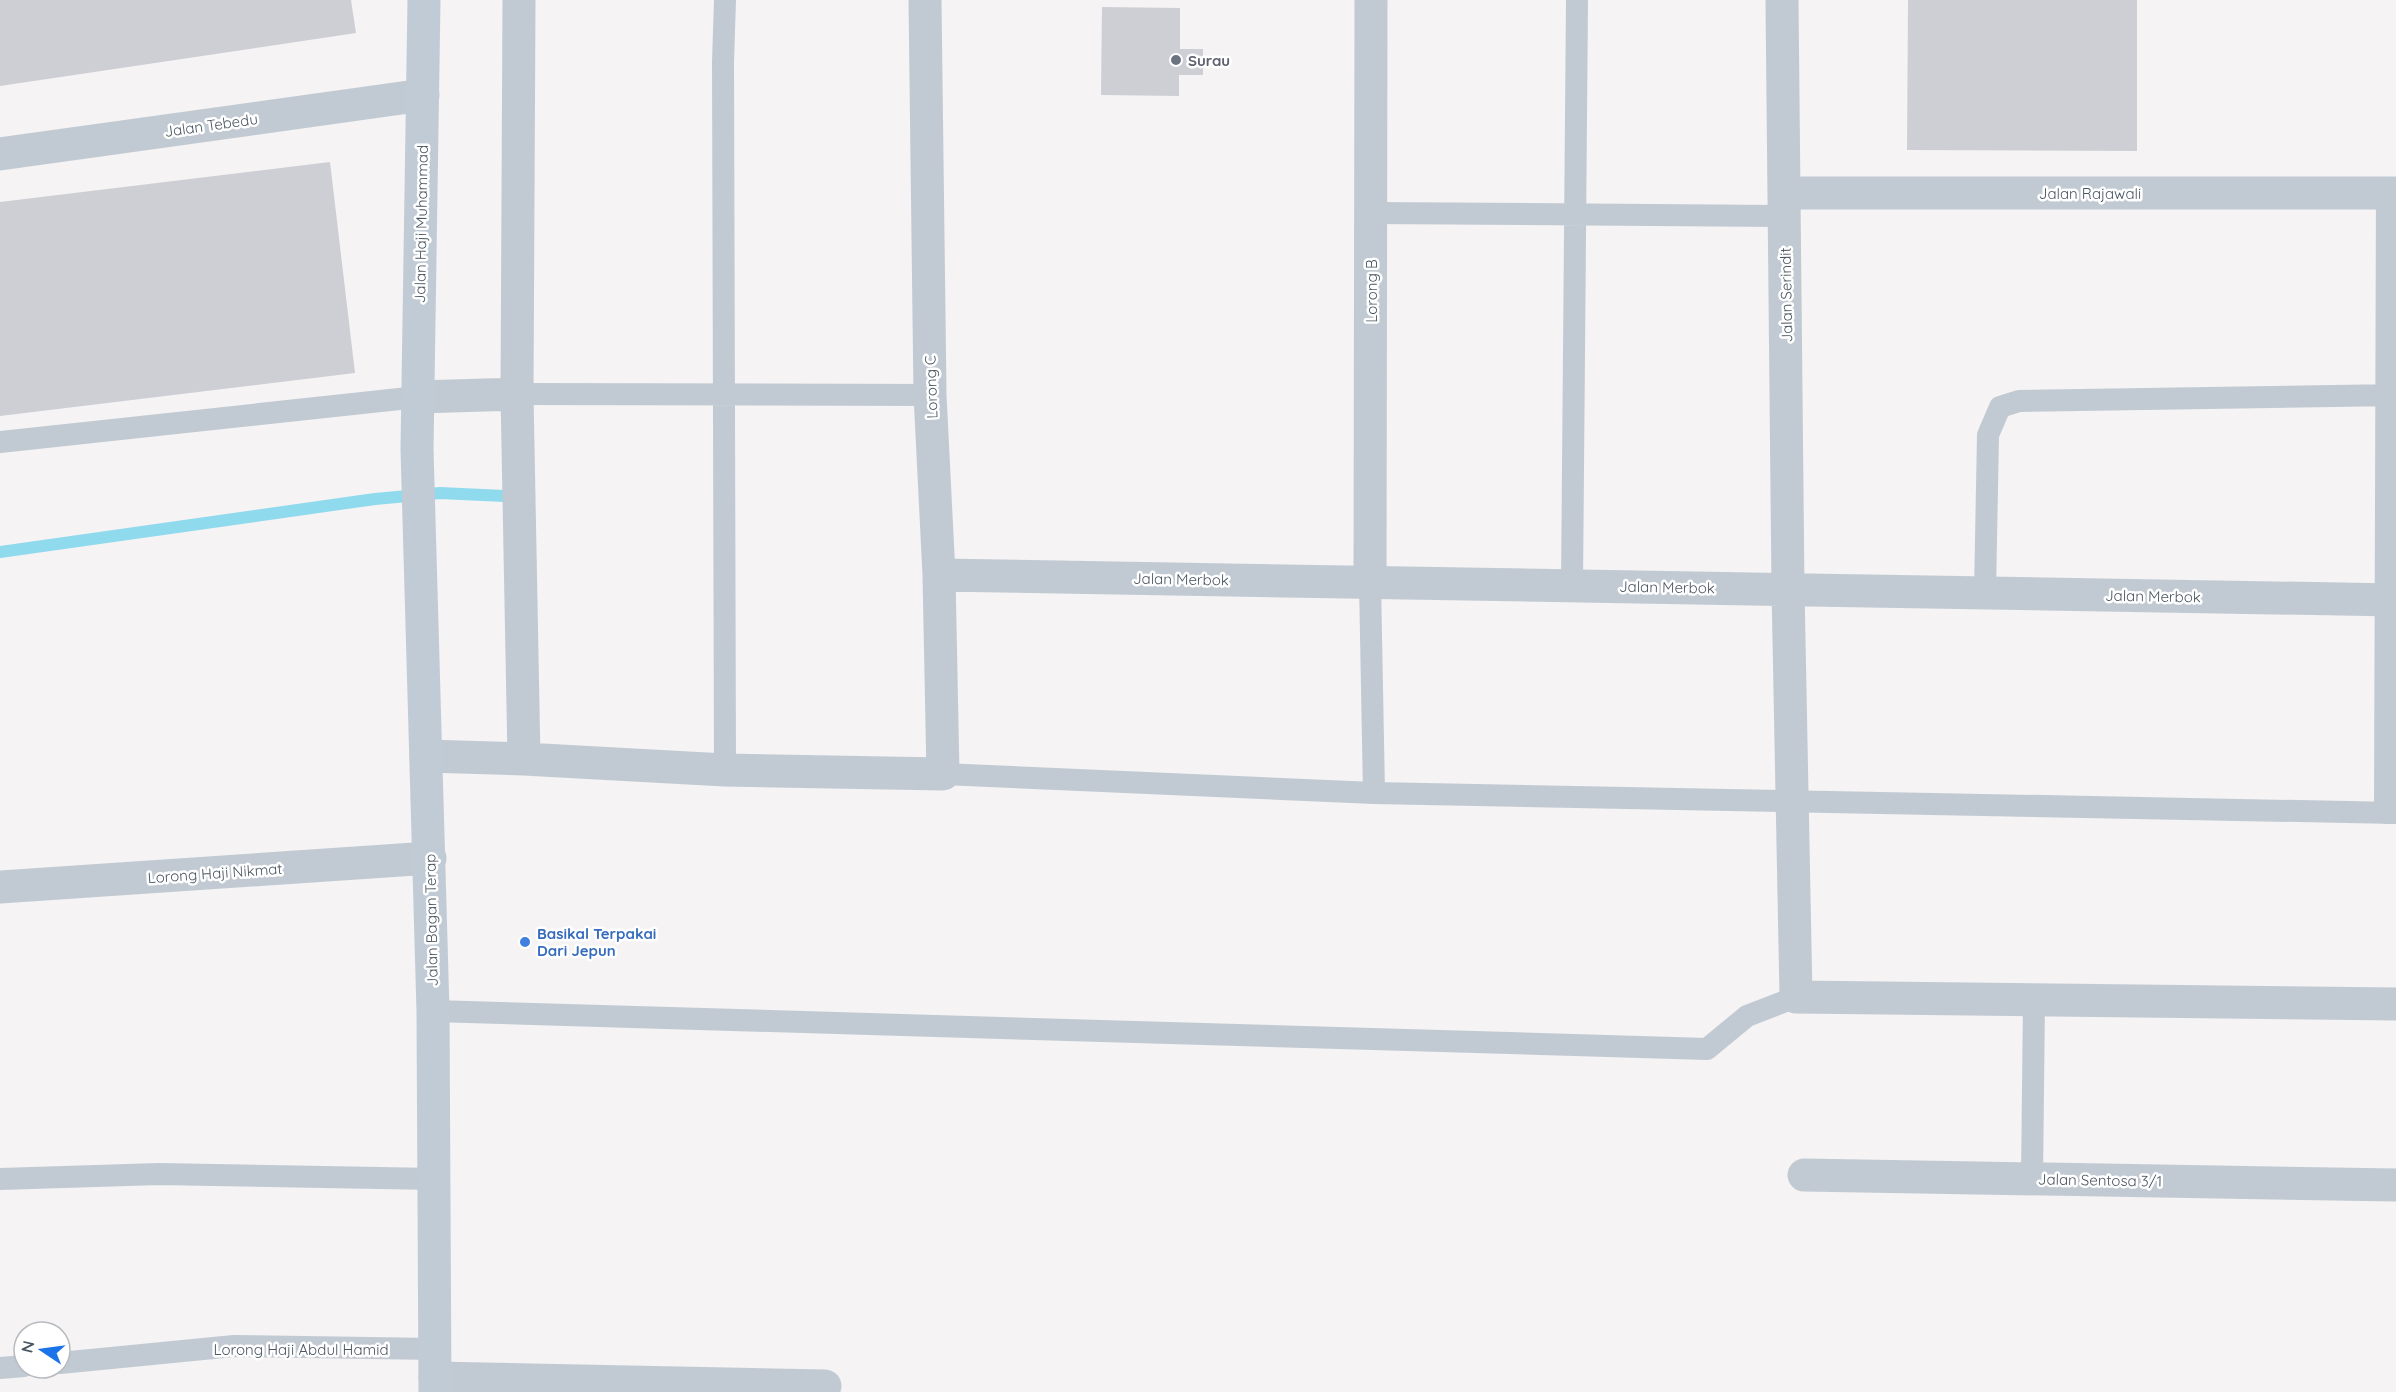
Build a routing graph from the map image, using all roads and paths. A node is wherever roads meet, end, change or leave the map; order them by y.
1 (424, 0) edge
2 (519, 0) edge
3 (725, 0) edge
4 (925, 0) edge
5 (1371, 0) edge
6 (1577, 0) edge
7 (1782, 0) edge
8 (423, 95) junction
9 (0, 154) edge
10 (2392, 193) edge
11 (1784, 204) junction
12 (1372, 213) junction
13 (1576, 214) junction
14 (517, 394) junction
15 (724, 395) junction
16 (930, 395) junction
17 (2391, 395) edge
18 (418, 397) junction
19 (0, 442) edge
20 (417, 449) joint
21 (939, 574) junction
22 (1370, 582) junction
23 (1572, 586) junction
24 (1788, 589) junction
25 (1985, 593) junction
26 (2391, 600) edge
27 (426, 756) junction
28 (524, 759) junction
29 (725, 770) junction
30 (943, 774) junction
31 (1374, 793) junction
32 (1792, 801) junction
33 (2391, 813) edge
34 (430, 858) junction
35 (0, 887) edge
36 (1796, 997) junction
37 (2034, 1000) junction
38 (2396, 1004) edge
39 (433, 1011) junction
40 (1804, 1175) dead end
41 (0, 1179) edge
42 (435, 1179) junction
43 (2032, 1179) junction
44 (2396, 1185) edge
45 (72, 1362) edge
46 (435, 1373) edge
47 (825, 1386) dead end
48 (584, 1387) edge

1 - 8 main road, Jalan Haji Muhammad
2 - 14 street
3 - 15 lane
4 - 16 street, Lorong C
5 - 12 street, Lorong B
6 - 13 lane
7 - 11 street, Jalan Serindit
8 - 9 street, Jalan Tebedu
8 - 18 main road, Jalan Haji Muhammad
10 - 11 street, Jalan Rajawali
10 - 17 lane
11 - 13 lane
11 - 24 street, Jalan Serindit
12 - 13 lane
12 - 22 street, Lorong B
13 - 23 lane
14 - 15 lane
14 - 18 street
14 - 28 street
15 - 16 lane
15 - 29 lane
16 - 21 street, Lorong C
17 - 25 lane
17 - 26 lane
18 - 19 lane
18 - 20 main road, Jalan Haji Muhammad
20 - 27 main road, Jalan Bagan Terap
21 - 22 street, Jalan Merbok
21 - 30 street, Lorong C
22 - 23 street, Jalan Merbok
22 - 31 lane
23 - 24 street, Jalan Merbok
24 - 25 street, Jalan Merbok
24 - 32 street, Jalan Serindit
25 - 26 street, Jalan Merbok
26 - 33 lane
27 - 28 street
27 - 34 main road, Jalan Bagan Terap
28 - 29 street
29 - 30 street
30 - 31 lane
31 - 32 lane
32 - 33 lane
32 - 36 street, Jalan Serindit
34 - 35 street, Lorong Haji Nikmat
34 - 39 main road, Jalan Bagan Terap
36 - 37 street
36 - 39 lane
37 - 38 street
37 - 43 lane
39 - 42 main road, Jalan Bagan Terap
40 - 43 street, Jalan Sentosa 3/1
41 - 42 lane
42 - 46 main road, Jalan Bagan Terap
43 - 44 street, Jalan Sentosa 3/1
45 - 46 lane, Lorong Haji Abdul Hamid
46 - 48 street
47 - 48 street

